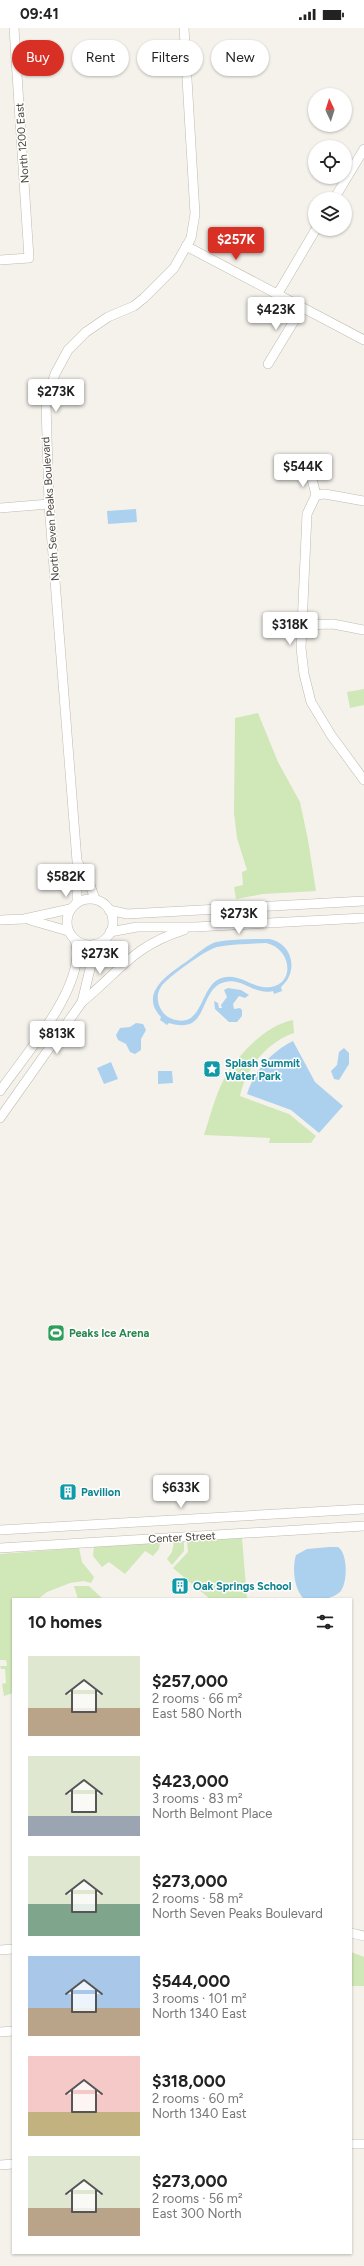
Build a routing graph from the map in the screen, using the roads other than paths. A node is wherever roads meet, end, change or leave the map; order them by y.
1 (14, 28) edge
2 (184, 28) edge
3 (364, 149) edge
4 (338, 192) edge
5 (312, 236) edge
6 (186, 246) junction
7 (0, 260) edge
8 (277, 295) junction
9 (302, 308) junction
10 (364, 340) edge
11 (268, 364) dead end
12 (311, 475) dead end
13 (316, 495) junction
14 (364, 501) edge
15 (48, 504) junction
16 (0, 508) edge
17 (302, 625) junction
18 (364, 630) edge
19 (364, 780) edge
20 (77, 861) junction
21 (95, 899) junction
22 (364, 901) edge
23 (74, 905) junction
24 (109, 910) junction
25 (364, 918) edge
26 (24, 919) junction
27 (0, 920) edge
28 (194, 927) junction
29 (68, 931) junction
30 (110, 932) junction
31 (75, 940) junction
32 (96, 944) junction
33 (82, 1002) junction
34 (0, 1090) edge
35 (0, 1118) edge
36 (362, 1509) edge
37 (200, 1518) junction
38 (98, 1524) junction
39 (363, 1526) edge
40 (0, 1530) edge
41 (201, 1536) junction
42 (99, 1542) junction
43 (0, 1548) edge
44 (352, 1933) edge
45 (364, 1936) edge
46 (12, 1949) edge
47 (0, 1950) edge
48 (12, 2031) edge
49 (0, 2032) edge
50 (352, 2144) edge
51 (364, 2144) edge
52 (12, 2164) edge
53 (0, 2165) edge

1 - 7 street, North 1200 East
2 - 6 street, North Seven Peaks Boulevard
3 - 4 street
5 - 8 street
6 - 8 street
6 - 15 street, North Seven Peaks Boulevard
8 - 9 street
9 - 10 street
9 - 11 street
12 - 13 street
13 - 14 street
13 - 17 street
15 - 16 street
15 - 20 street, North Seven Peaks Boulevard
17 - 18 street
17 - 19 street
20 - 21 street, North Seven Peaks Boulevard
20 - 23 street, North Seven Peaks Boulevard
21 - 23 street
21 - 24 street
22 - 24 street
23 - 26 street
23 - 29 street
24 - 30 street
25 - 28 street
26 - 27 street
26 - 29 street
28 - 30 street
28 - 33 street
29 - 31 street
30 - 32 street
31 - 32 street
31 - 34 street
32 - 33 street
33 - 35 street
36 - 37 street, Center Street
36 - 39 street
37 - 38 street, Center Street
37 - 41 street
38 - 40 street, Center Street
38 - 42 street
39 - 41 street, Center Street
41 - 42 street, Center Street
42 - 43 street, Center Street
44 - 45 street
46 - 47 street
48 - 49 street
50 - 51 street
52 - 53 street

